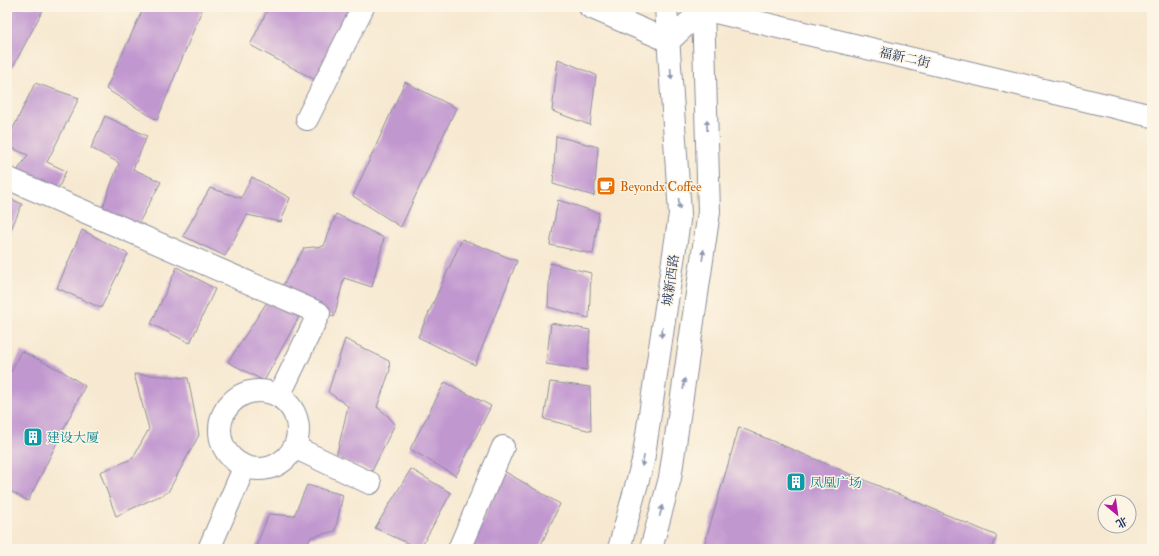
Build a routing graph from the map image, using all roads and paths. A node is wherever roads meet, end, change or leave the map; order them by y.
1 (363, 7) edge
2 (590, 7) edge
3 (666, 7) edge
4 (703, 8) edge
5 (669, 41) junction
6 (1152, 116) edge
7 (307, 119) dead end
8 (7, 178) edge
9 (279, 396) junction
10 (294, 447) junction
11 (503, 447) dead end
12 (244, 468) junction
13 (370, 483) dead end
14 (209, 549) edge
15 (459, 549) edge
16 (619, 549) edge
17 (651, 549) edge

1 - 7 main road
2 - 5 main road
3 - 5 main road, 城新西路
4 - 5 main road
4 - 6 main road, 福新二街
17 -> 4 main road
5 -> 16 main road, 城新西路
8 - 9 main road
9 - 10 main road
9 - 12 main road
10 - 12 main road
10 - 13 main road
11 - 15 main road
12 - 14 main road

